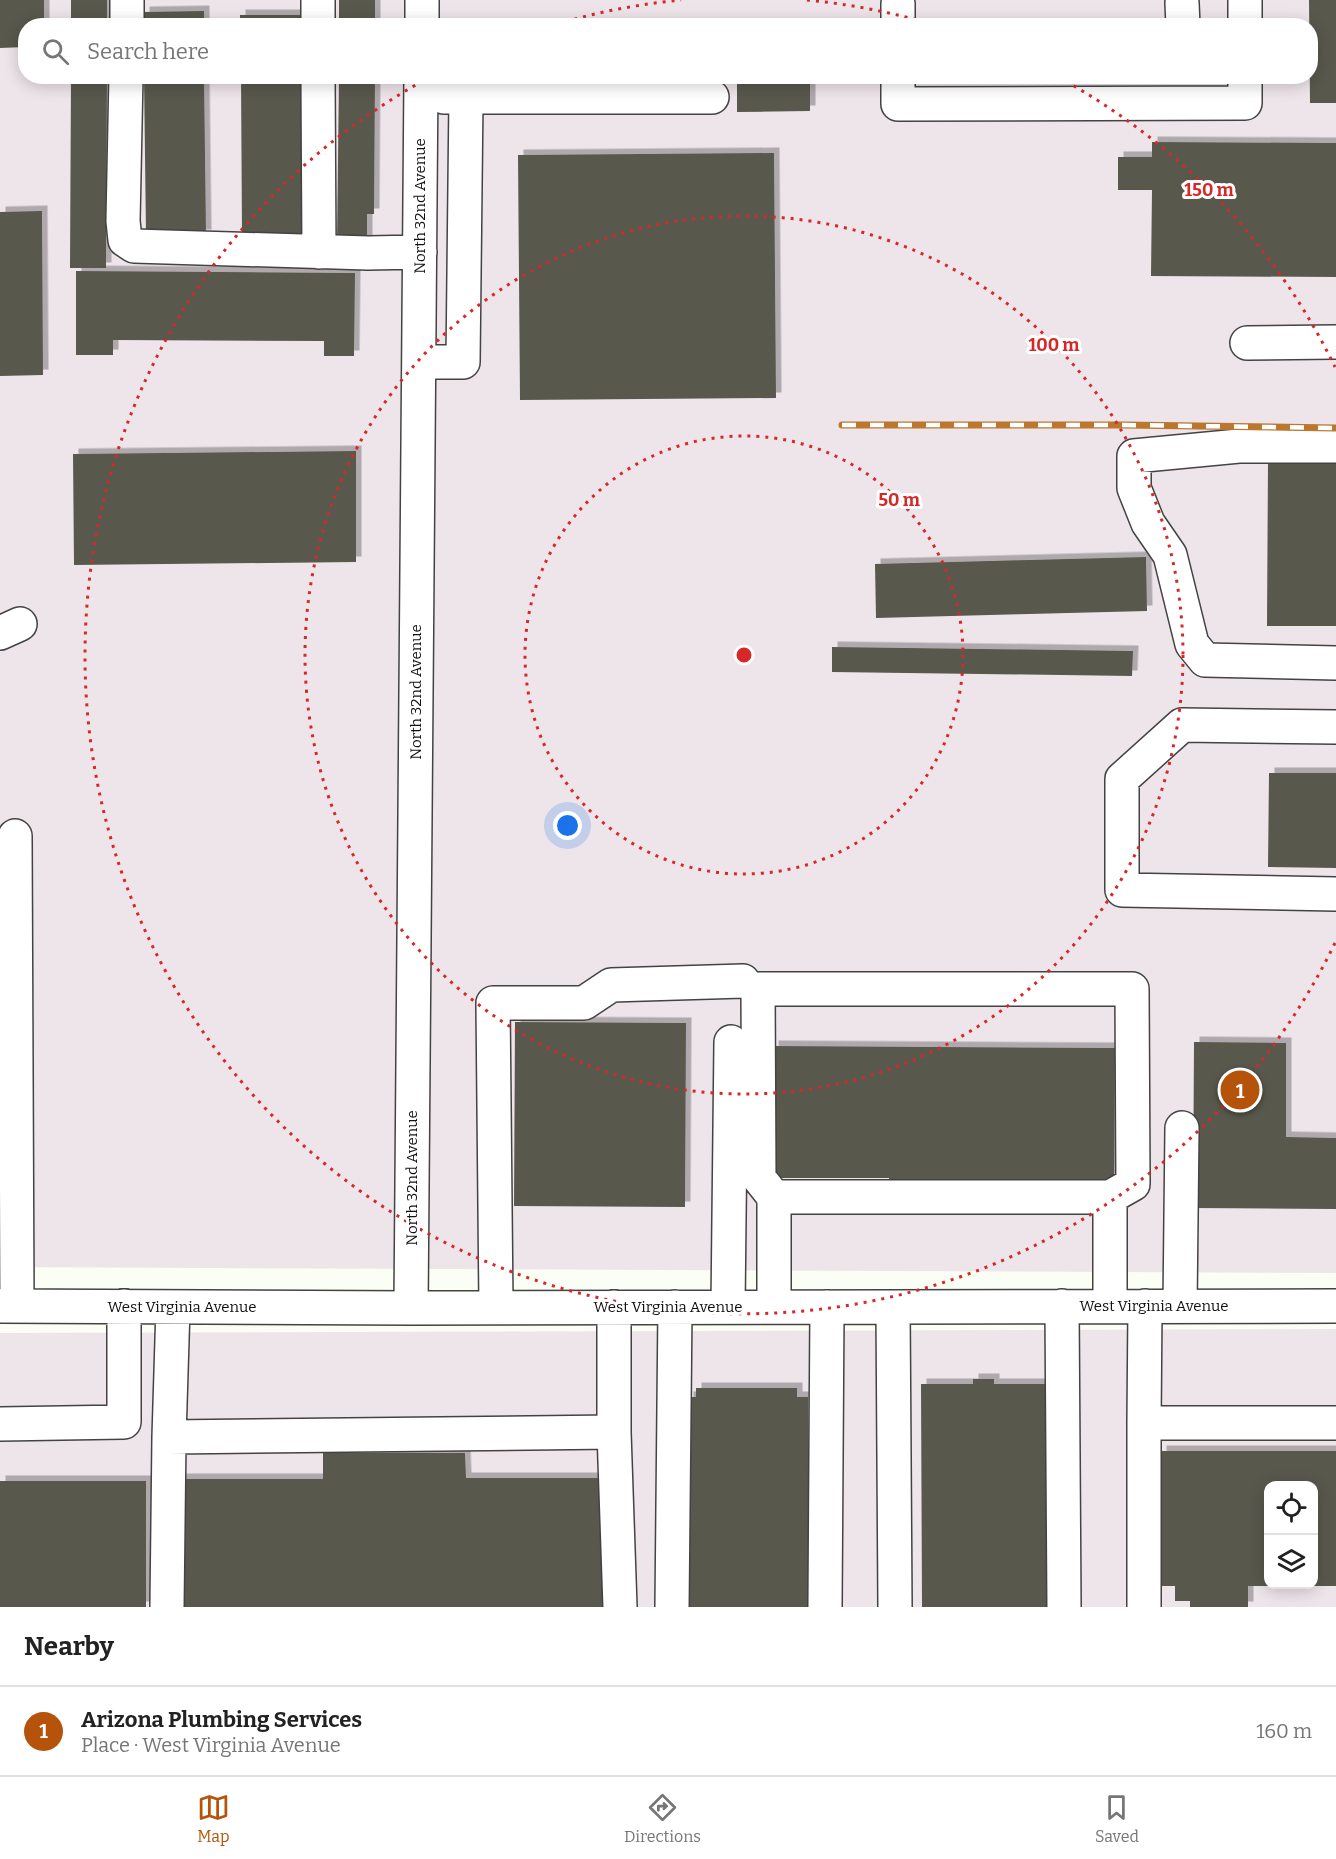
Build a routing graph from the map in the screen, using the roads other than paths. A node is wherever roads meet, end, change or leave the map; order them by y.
1 (127, 0) edge
2 (318, 0) edge
3 (422, 0) edge
4 (1245, 0) edge
5 (127, 18) edge
6 (318, 18) edge
7 (422, 18) edge
8 (1245, 18) edge
9 (126, 84) edge
10 (318, 84) edge
11 (898, 84) edge
12 (1245, 84) edge
13 (421, 87) edge
14 (1184, 90) edge
15 (466, 98) junction
16 (712, 98) dead end
17 (420, 205) junction
18 (464, 205) junction
19 (319, 252) junction
20 (420, 252) junction
21 (1336, 342) edge
22 (1247, 343) dead end
23 (419, 362) junction
24 (1336, 446) edge
25 (1336, 663) edge
26 (1336, 727) edge
27 (15, 836) dead end
28 (8, 870) edge
29 (1336, 894) edge
30 (743, 981) dead end
31 (731, 1042) dead end
32 (1182, 1128) dead end
33 (774, 1197) junction
34 (1110, 1197) junction
35 (8, 1209) edge
36 (8, 1306) edge
37 (124, 1306) junction
38 (1062, 1306) junction
39 (1110, 1306) junction
40 (1145, 1306) junction
41 (1180, 1306) junction
42 (1336, 1306) edge
43 (173, 1307) junction
44 (496, 1307) junction
45 (614, 1307) junction
46 (675, 1307) junction
47 (728, 1307) junction
48 (774, 1307) junction
49 (827, 1307) junction
50 (893, 1307) junction
51 (411, 1308) junction
52 (1144, 1423) junction
53 (1336, 1423) edge
54 (0, 1424) edge
55 (614, 1432) junction
56 (169, 1437) junction
57 (166, 1607) edge
58 (620, 1607) edge
59 (672, 1607) edge
60 (825, 1607) edge
61 (895, 1607) edge
62 (1064, 1607) edge
63 (1144, 1607) edge

1 - 5 street
2 - 6 street
3 - 7 street
4 - 8 street
9 - 19 street
10 - 19 street
11 - 14 street
12 - 14 street
13 - 15 street
13 - 17 street, North 32nd Avenue
15 - 16 street
15 - 18 street
17 - 18 street
17 - 20 street, North 32nd Avenue
18 - 23 street
19 - 20 street
20 - 23 street, North 32nd Avenue
21 - 22 street
23 - 51 street, North 32nd Avenue
24 - 25 street
26 - 29 street
27 - 28 street
28 - 35 street
30 - 44 street
31 - 47 street
32 - 41 street
33 - 34 street
33 - 34 street
33 - 48 street
34 - 39 street
35 - 36 street
36 - 37 street, West Virginia Avenue
37 - 43 street, West Virginia Avenue
37 - 54 street
38 - 39 street, West Virginia Avenue
38 - 50 street, West Virginia Avenue
38 - 62 street
39 - 40 street, West Virginia Avenue
40 - 41 street, West Virginia Avenue
40 - 52 street
41 - 42 street, West Virginia Avenue
43 - 51 street, West Virginia Avenue
43 - 56 street
44 - 45 street, West Virginia Avenue
44 - 51 street, West Virginia Avenue
45 - 46 street, West Virginia Avenue
45 - 55 street
46 - 47 street, West Virginia Avenue
46 - 59 street
47 - 48 street, West Virginia Avenue
48 - 49 street, West Virginia Avenue
49 - 50 street, West Virginia Avenue
49 - 60 street
50 - 61 street
52 - 53 street
52 - 63 street
55 - 56 street
55 - 58 street
56 - 57 street

